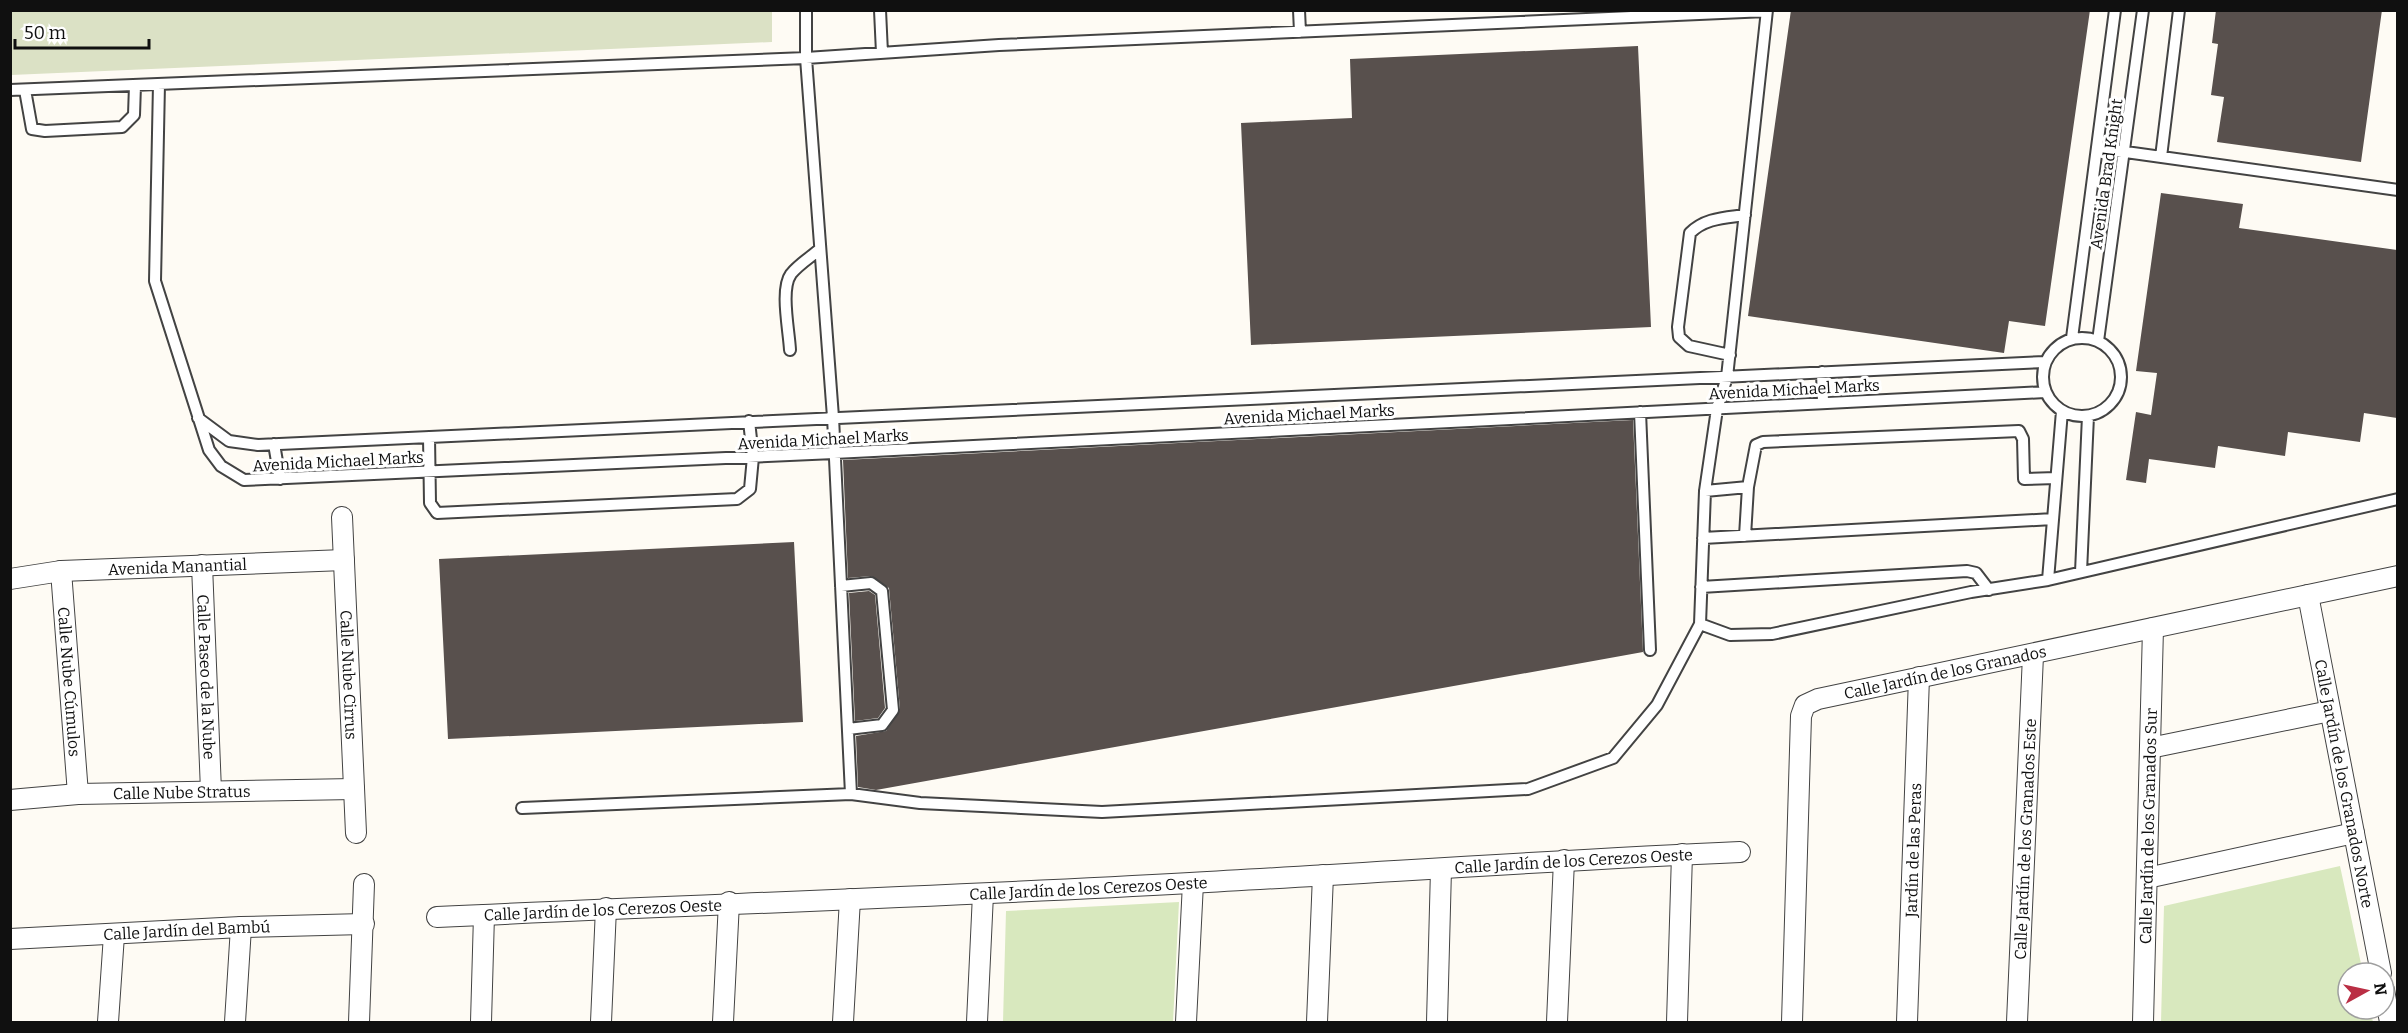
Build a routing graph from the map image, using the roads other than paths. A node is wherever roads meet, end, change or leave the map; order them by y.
1 (806, 10) edge
2 (880, 10) edge
3 (1299, 10) edge
4 (2115, 10) edge
5 (2143, 10) edge
6 (2179, 10) edge
7 (1767, 11) edge
8 (1570, 15) edge
9 (1300, 32) junction
10 (882, 53) junction
11 (806, 58) junction
12 (159, 84) junction
13 (135, 85) junction
14 (10, 90) edge
15 (25, 90) junction
16 (2097, 148) junction
17 (2124, 152) junction
18 (2161, 157) junction
19 (2397, 190) edge
20 (1745, 215) junction
21 (820, 249) junction
22 (2072, 338) junction
23 (2098, 341) junction
24 (790, 350) dead end
25 (1730, 355) junction
26 (2045, 362) junction
27 (1822, 372) junction
28 (1727, 377) junction
29 (2045, 392) junction
30 (1823, 402) junction
31 (1717, 409) junction
32 (2062, 411) junction
33 (1640, 412) junction
34 (2088, 416) junction
35 (833, 417) junction
36 (198, 418) junction
37 (749, 421) junction
38 (429, 437) junction
39 (274, 444) junction
40 (834, 453) junction
41 (753, 457) junction
42 (428, 472) junction
43 (280, 478) junction
44 (2056, 478) junction
45 (1748, 487) junction
46 (1705, 491) junction
47 (2397, 499) edge
48 (342, 517) dead end
49 (2053, 519) junction
50 (1745, 536) junction
51 (1703, 538) junction
52 (344, 560) junction
53 (202, 565) junction
54 (61, 571) junction
55 (2081, 572) junction
56 (2397, 576) edge
57 (10, 579) edge
58 (2048, 580) junction
59 (841, 586) junction
60 (1701, 587) junction
61 (1989, 590) junction
62 (2308, 595) junction
63 (1700, 624) junction
64 (2153, 628) junction
65 (1650, 650) dead end
66 (2033, 655) junction
67 (1919, 677) junction
68 (2330, 711) junction
69 (848, 729) junction
70 (2150, 748) junction
71 (354, 789) junction
72 (211, 791) junction
73 (78, 794) junction
74 (851, 794) junction
75 (10, 800) edge
76 (522, 808) dead end
77 (356, 833) dead end
78 (2354, 833) junction
79 (1740, 852) dead end
80 (1682, 854) junction
81 (1564, 860) junction
82 (1441, 869) junction
83 (1323, 875) junction
84 (2147, 878) junction
85 (1193, 883) junction
86 (364, 884) dead end
87 (983, 894) junction
88 (850, 899) junction
89 (729, 903) junction
90 (606, 908) junction
91 (484, 915) junction
92 (437, 917) dead end
93 (364, 924) junction
94 (241, 927) junction
95 (114, 935) junction
96 (10, 939) edge
97 (2379, 961) edge
98 (108, 1023) edge
99 (235, 1023) edge
100 (359, 1023) edge
101 (481, 1023) edge
102 (602, 1023) edge
103 (723, 1023) edge
104 (843, 1023) edge
105 (977, 1023) edge
106 (1186, 1023) edge
107 (1317, 1023) edge
108 (1437, 1023) edge
109 (1557, 1023) edge
110 (1677, 1023) edge
111 (1792, 1023) edge
112 (1907, 1023) edge
113 (2017, 1023) edge
114 (2143, 1023) edge

1 - 11 lane
2 - 10 lane
3 - 9 lane
4 - 16 lane, Avenida Brad Knight
5 - 17 lane, Avenida Brad Knight
6 - 18 lane
7 - 8 lane
7 - 20 lane
8 - 9 lane
9 - 10 lane
10 - 11 lane
11 - 12 lane
11 - 21 lane
12 - 13 lane
12 - 36 lane
13 - 15 lane
13 - 15 lane
14 - 15 lane
16 - 17 lane
16 - 22 lane, Avenida Brad Knight
17 - 18 lane
17 - 23 lane, Avenida Brad Knight
18 - 19 lane
20 - 25 lane
20 - 25 lane
21 - 24 lane
21 - 35 lane
22 - 23 lane
22 - 26 lane
23 - 34 lane
25 - 28 lane
26 - 27 lane, Avenida Michael Marks
26 - 29 lane
27 - 28 lane, Avenida Michael Marks
27 - 30 lane
28 - 31 lane
28 - 35 lane, Avenida Michael Marks
29 - 30 lane, Avenida Michael Marks
29 - 32 lane
30 - 31 lane, Avenida Michael Marks
31 - 33 lane, Avenida Michael Marks
31 - 46 lane
32 - 34 lane
32 - 44 lane
33 - 40 lane, Avenida Michael Marks
33 - 65 lane
34 - 55 lane
35 - 37 lane, Avenida Michael Marks
35 - 40 lane
36 - 39 lane, Avenida Michael Marks
36 - 43 lane, Avenida Michael Marks
37 - 38 lane, Avenida Michael Marks
37 - 41 lane
38 - 39 lane, Avenida Michael Marks
38 - 42 lane
39 - 43 lane
40 - 41 lane, Avenida Michael Marks
40 - 59 lane
41 - 42 lane, Avenida Michael Marks
41 - 42 lane
42 - 43 lane, Avenida Michael Marks
44 - 45 lane
44 - 49 lane
45 - 46 lane
45 - 50 lane
46 - 51 lane
47 - 55 lane
48 - 52 street, Calle Nube Cirrus
49 - 50 lane
49 - 58 lane
50 - 51 lane
51 - 60 lane
52 - 53 street, Avenida Manantial
52 - 71 street, Calle Nube Cirrus
53 - 54 street, Avenida Manantial
53 - 72 street, Calle Paseo de la Nube
54 - 57 street, Avenida Manantial
54 - 73 street, Calle Nube Cúmulos
55 - 58 lane
56 - 62 street, Calle Jardín de los Granados
58 - 61 lane
59 - 69 lane
59 - 69 lane
60 - 61 lane
60 - 63 lane
61 - 63 lane
62 - 64 street, Calle Jardín de los Granados
62 - 68 street, Calle Jardín de los Granados Norte
63 - 74 lane
64 - 66 street, Calle Jardín de los Granados
64 - 70 street, Calle Jardín de los Granados Sur
66 - 67 street, Calle Jardín de los Granados
66 - 113 street, Calle Jardín de los Granados Este
67 - 111 street, Calle Jardín de los Granados
67 - 112 street, Jardín de las Peras
68 - 70 street
68 - 78 street, Calle Jardín de los Granados Norte
69 - 74 lane
70 - 84 street, Calle Jardín de los Granados Sur
71 - 72 street, Calle Nube Stratus
71 - 77 street, Calle Nube Cirrus
72 - 73 street, Calle Nube Stratus
73 - 75 street, Calle Nube Stratus
74 - 76 lane
78 - 84 street
78 - 97 street, Calle Jardín de los Granados Norte
79 - 80 street, Calle Jardín de los Cerezos Oeste
80 - 81 street, Calle Jardín de los Cerezos Oeste
80 - 110 street
81 - 82 street, Calle Jardín de los Cerezos Oeste
81 - 109 street
82 - 83 street, Calle Jardín de los Cerezos Oeste
82 - 108 street
83 - 85 street, Calle Jardín de los Cerezos Oeste
83 - 107 street
84 - 114 street, Calle Jardín de los Granados Sur
85 - 87 street, Calle Jardín de los Cerezos Oeste
85 - 106 street
86 - 93 street
87 - 88 street, Calle Jardín de los Cerezos Oeste
87 - 105 street
88 - 89 street, Calle Jardín de los Cerezos Oeste
88 - 104 street
89 - 90 street, Calle Jardín de los Cerezos Oeste
89 - 103 street
90 - 91 street, Calle Jardín de los Cerezos Oeste
90 - 102 street
91 - 92 street, Calle Jardín de los Cerezos Oeste
91 - 101 street
93 - 94 street, Calle Jardín del Bambú
93 - 100 street
94 - 95 street, Calle Jardín del Bambú
94 - 99 street
95 - 96 street, Calle Jardín del Bambú
95 - 98 street

